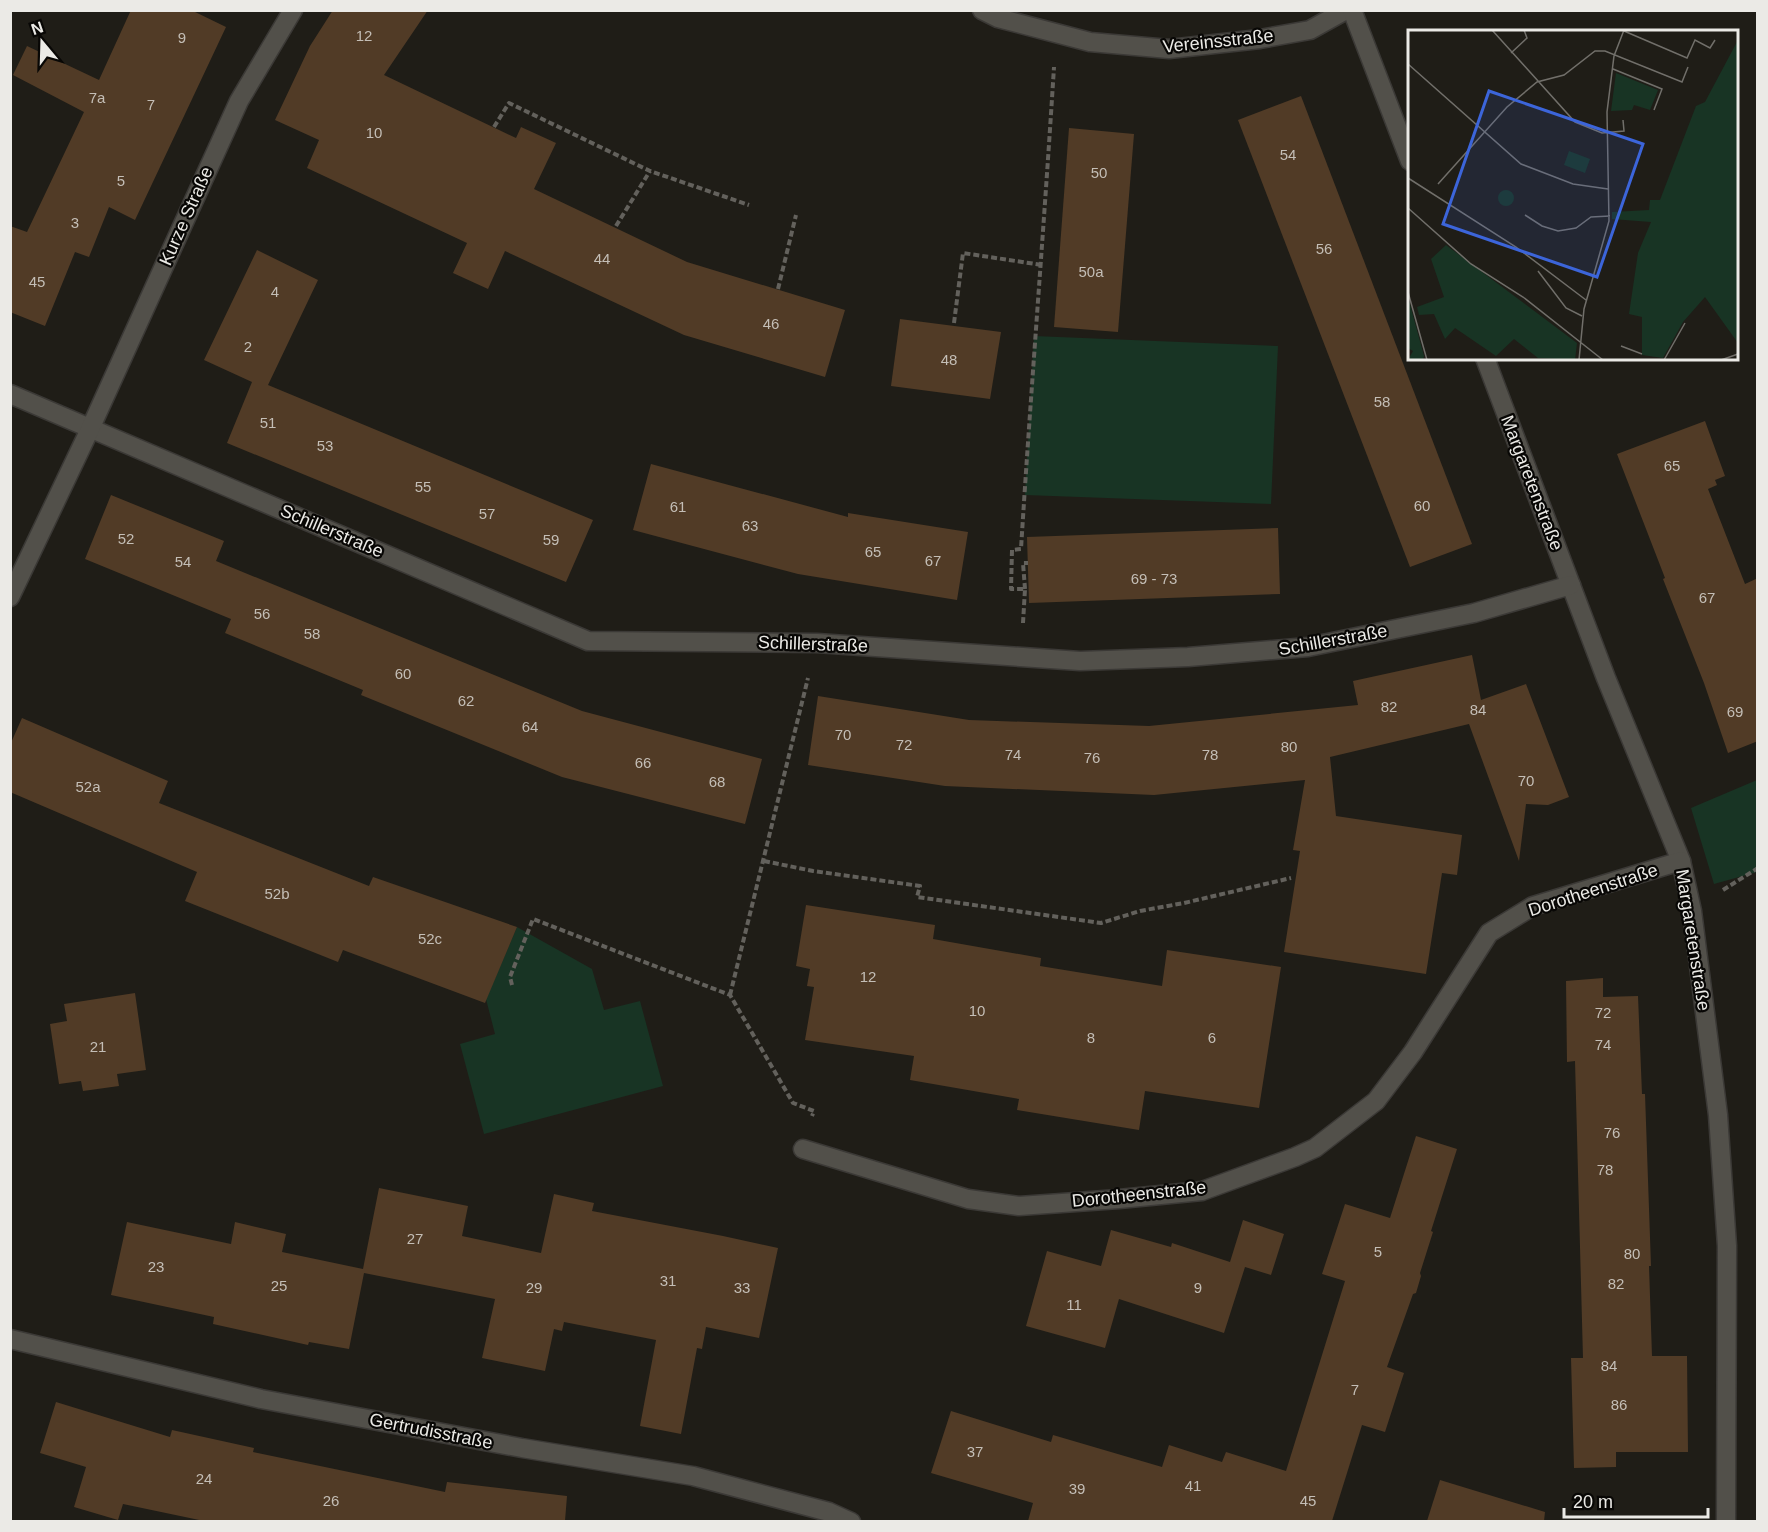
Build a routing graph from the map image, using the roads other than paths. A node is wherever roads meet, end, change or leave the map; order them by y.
1 (293, 10) edge
2 (982, 10) edge
3 (1346, 10) edge
4 (1352, 10) edge
5 (1408, 156) edge
6 (1486, 360) edge
7 (10, 394) edge
8 (91, 427) junction
9 (1571, 585) junction
10 (10, 597) edge
11 (1681, 861) junction
12 (803, 1149) dead end
13 (10, 1339) edge
14 (851, 1521) edge
15 (1726, 1521) edge

1 - 8 street, Kurze Straße
2 - 3 street, Vereinsstraße
4 - 5 street
6 - 9 street, Margaretenstraße
7 - 8 street, Schillerstraße
8 - 9 street, Schillerstraße
8 - 10 street
9 - 11 street, Margaretenstraße
11 - 12 street, Dorotheenstraße
11 - 15 street, Margaretenstraße
13 - 14 street, Gertrudisstraße

